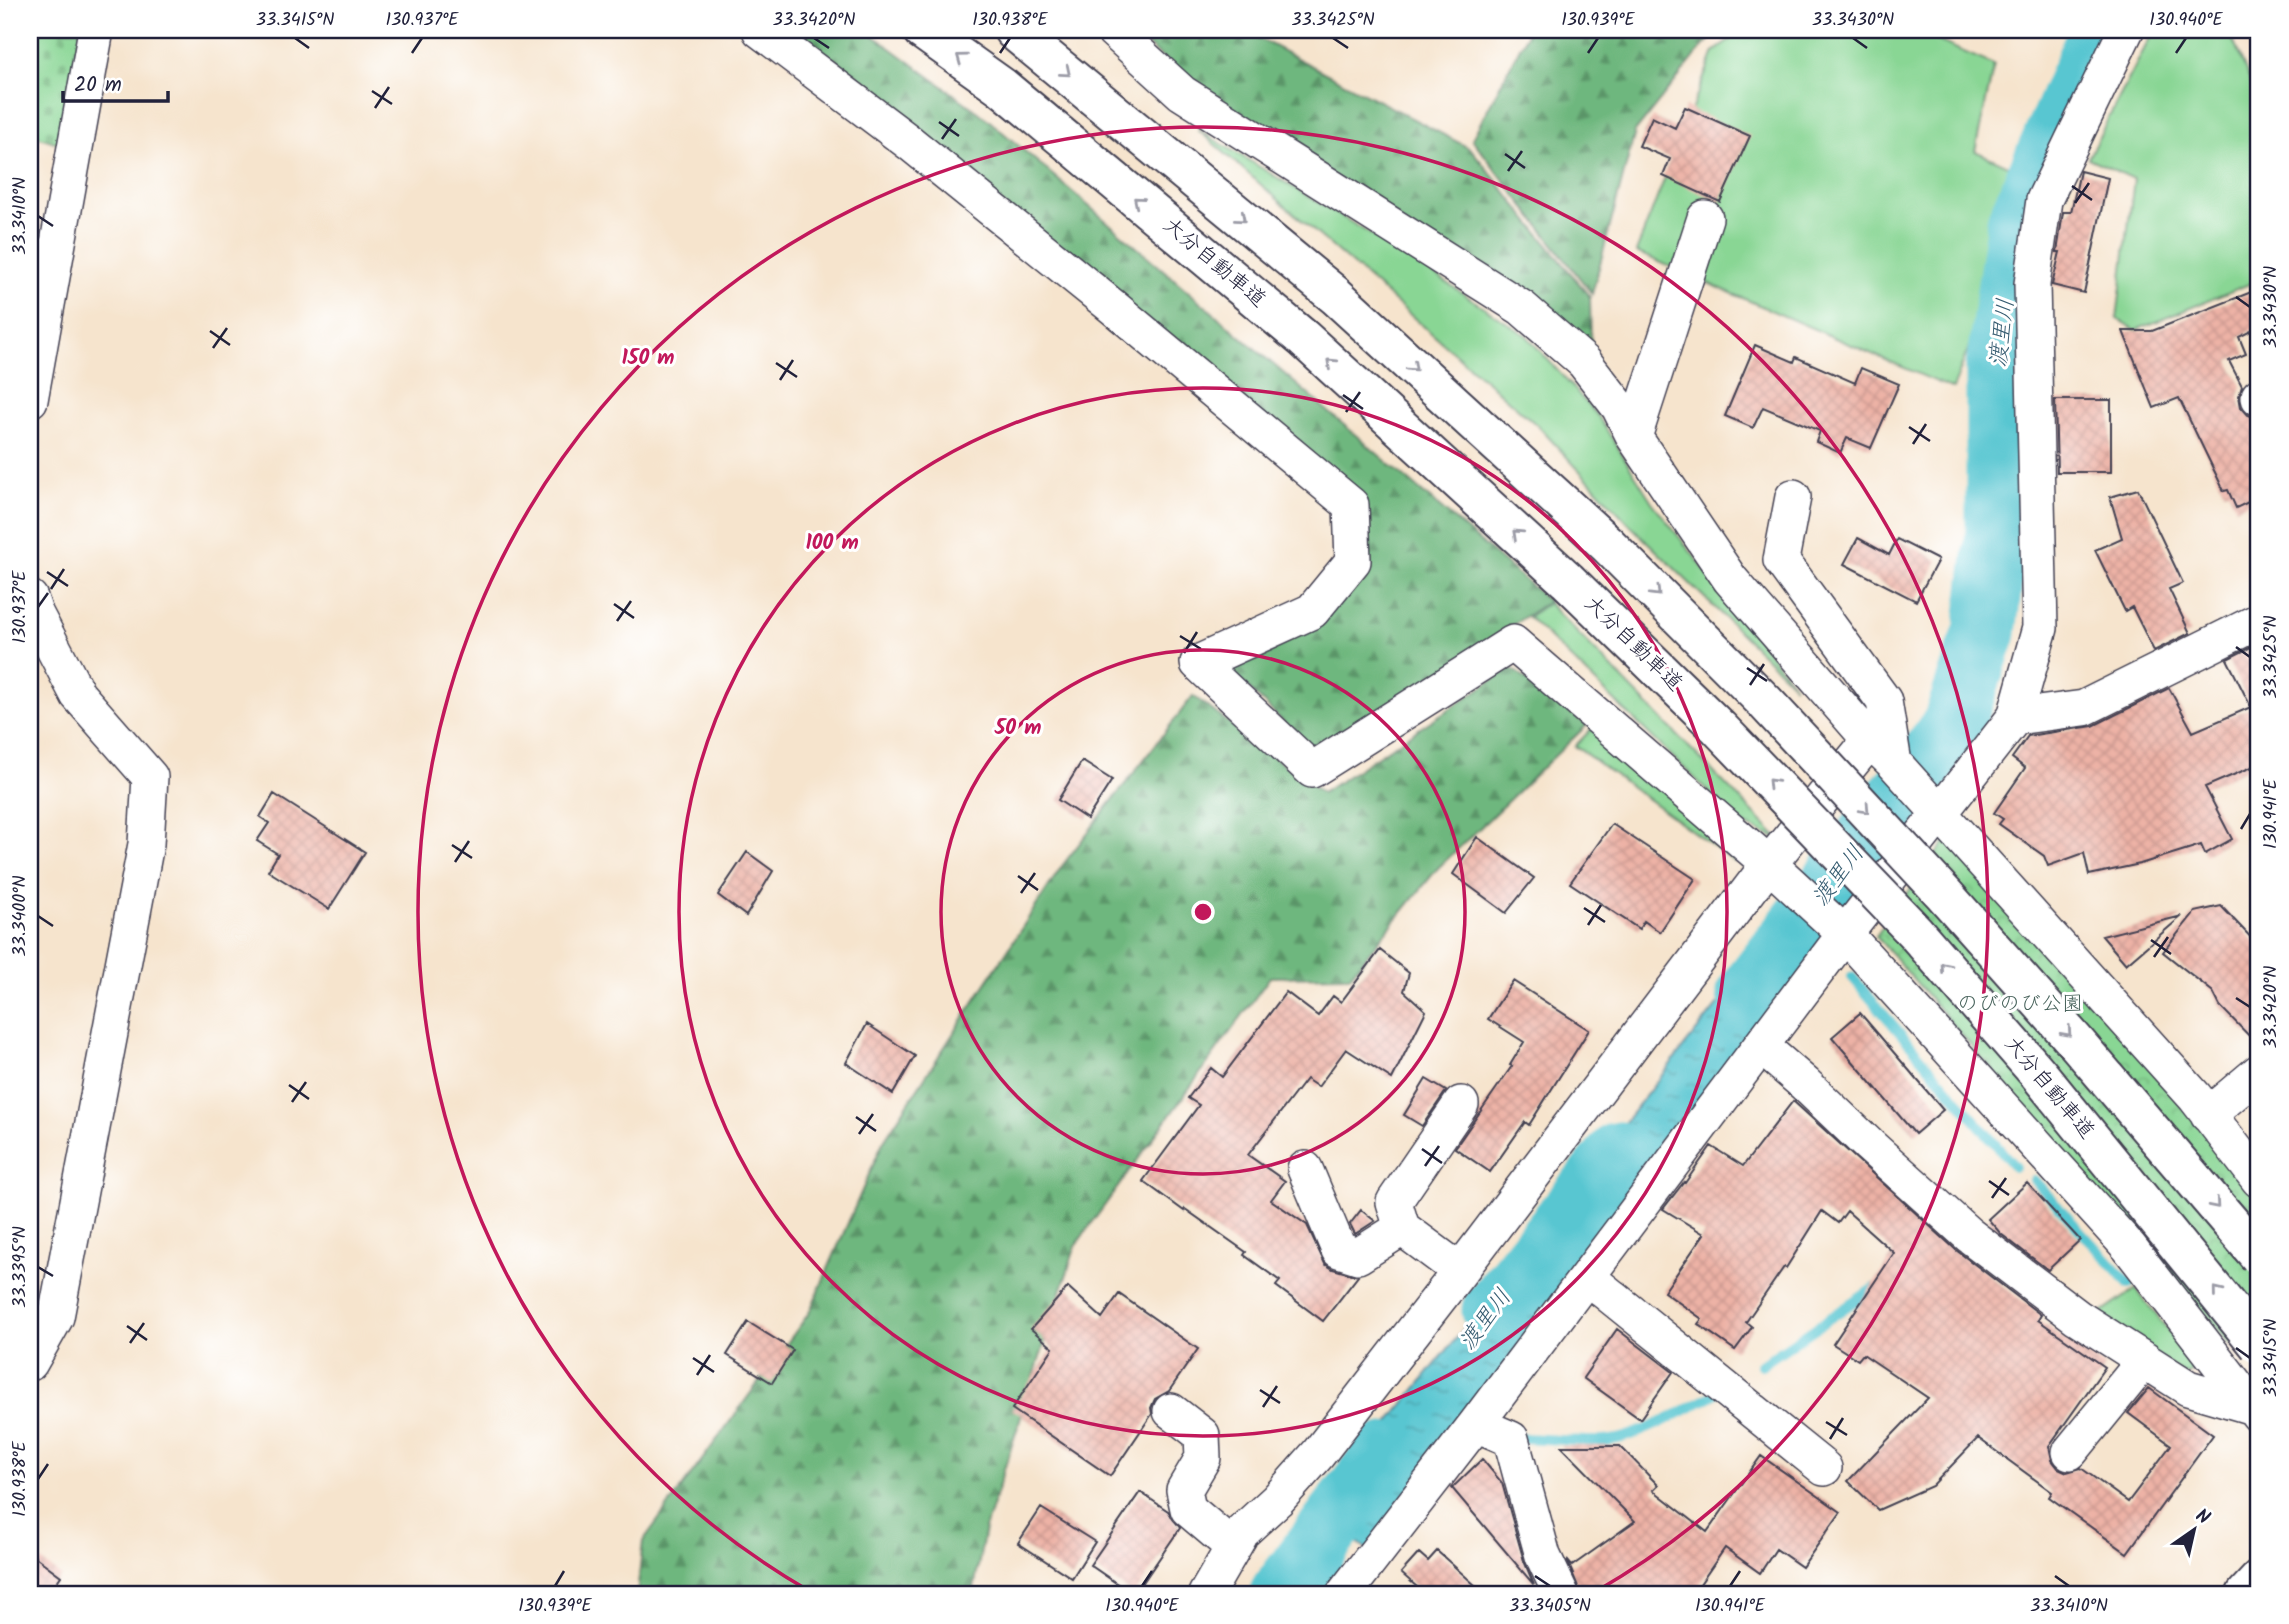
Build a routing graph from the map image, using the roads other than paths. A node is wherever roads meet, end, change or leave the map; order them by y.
1 (96, 30) edge
2 (760, 30) edge
3 (922, 30) edge
4 (1013, 30) edge
5 (1113, 30) edge
6 (2126, 30) edge
7 (1705, 218) dead end
8 (30, 400) edge
9 (1634, 438) junction
10 (1793, 497) dead end
11 (31, 611) edge
12 (2259, 621) edge
13 (2015, 717) junction
14 (1887, 757) junction
15 (1935, 810) junction
16 (1770, 865) junction
17 (1844, 933) junction
18 (1761, 1046) junction
19 (2259, 1072) edge
20 (1461, 1104) dead end
21 (2208, 1115) junction
22 (1305, 1170) dead end
23 (2259, 1180) edge
24 (1402, 1228) junction
25 (2259, 1256) edge
26 (1460, 1271) junction
27 (1587, 1277) junction
28 (2259, 1345) edge
29 (2145, 1360) junction
30 (30, 1363) edge
31 (1171, 1410) dead end
32 (2256, 1411) edge
33 (1476, 1424) junction
34 (2070, 1452) dead end
35 (1824, 1468) dead end
36 (1233, 1547) junction
37 (2259, 1580) edge
38 (1206, 1594) edge
39 (1345, 1594) edge
40 (1561, 1594) edge
41 (2246, 1594) edge

1 - 8 street
2 - 16 street
28 -> 3 highway, 大分自動車道, bridge
4 -> 25 highway, bridge
5 - 9 street
6 - 13 street
7 - 9 street
9 - 14 street
10 - 14 street
11 - 30 street
12 - 13 street
13 - 15 street
14 - 15 street
14 - 16 street
15 - 17 street
15 - 21 street
16 - 17 street
16 - 26 street
17 - 18 street
17 - 32 street
18 - 27 street
18 - 29 street
19 - 21 street
20 - 24 street
21 - 23 street
22 - 24 street
24 - 26 street
26 - 36 street
27 - 33 street
27 - 35 street
29 - 32 street
29 - 34 street
31 - 36 street
33 - 39 street
33 - 40 street
36 - 38 street
37 - 41 highway

